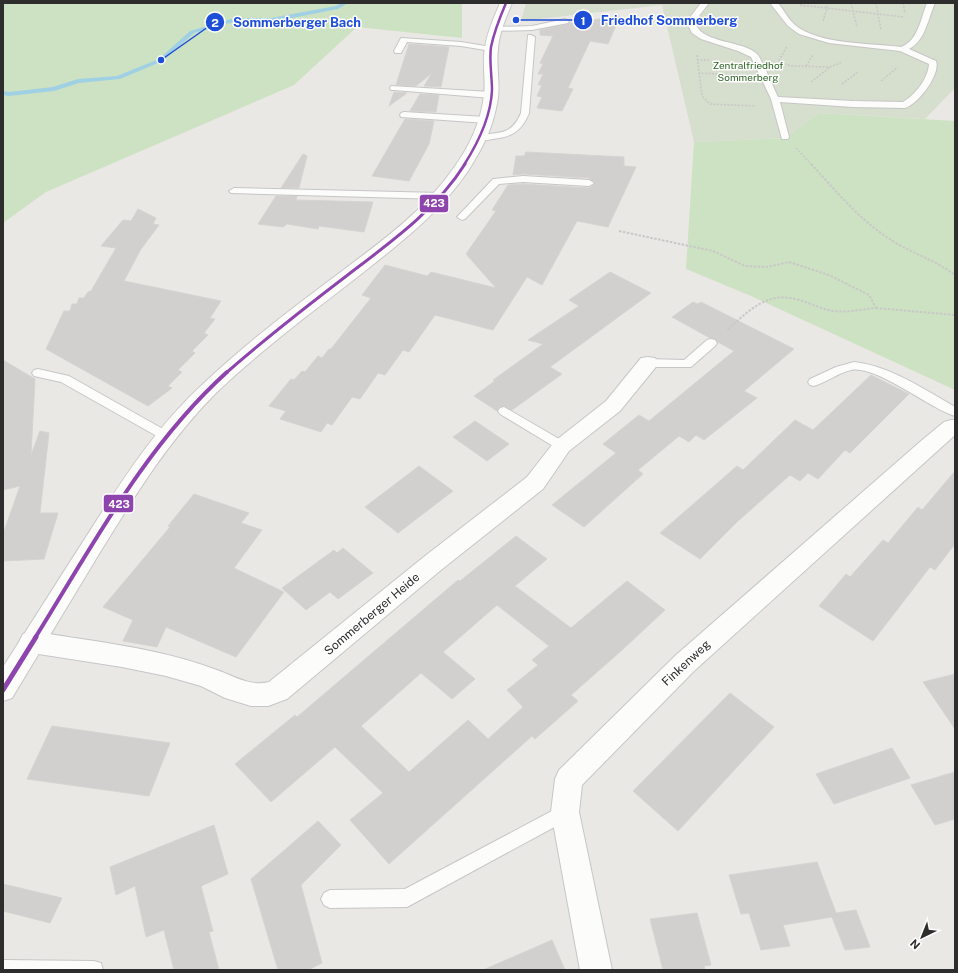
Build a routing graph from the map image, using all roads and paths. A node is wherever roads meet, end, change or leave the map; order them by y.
1 (506, 3) edge
2 (704, 3) edge
3 (774, 3) edge
4 (851, 3) edge
5 (876, 3) edge
6 (903, 3) edge
7 (931, 3) edge
8 (796, 5) dead end
9 (853, 11) junction
10 (880, 14) junction
11 (565, 21) dead end
12 (496, 29) junction
13 (695, 31) junction
14 (532, 37) dead end
15 (846, 43) junction
16 (490, 49) junction
17 (901, 49) junction
18 (398, 51) dead end
19 (748, 52) junction
20 (847, 60) dead end
21 (890, 67) dead end
22 (896, 68) junction
23 (698, 73) junction
24 (764, 75) junction
25 (930, 76) junction
26 (881, 81) dead end
27 (394, 88) dead end
28 (491, 95) junction
29 (776, 103) junction
30 (404, 115) dead end
31 (486, 120) junction
32 (785, 136) joint
33 (480, 138) junction
34 (589, 183) dead end
35 (234, 191) dead end
36 (441, 196) junction
37 (462, 216) dead end
38 (619, 231) dead end
39 (955, 275) edge
40 (876, 308) junction
41 (955, 315) edge
42 (711, 343) joint
43 (648, 363) joint
44 (38, 373) dead end
45 (814, 382) dead end
46 (504, 411) dead end
47 (955, 412) edge
48 (955, 427) edge
49 (166, 436) junction
50 (562, 446) junction
51 (32, 642) junction
52 (3, 690) edge
53 (565, 812) junction
54 (330, 899) dead end
55 (3, 969) edge
56 (94, 970) edge
57 (596, 970) edge

1 - 12 street
2 - 13 lane
3 - 15 lane
4 - 9 path
5 - 10 path
6 - 10 path
7 - 17 lane
8 - 9 path
9 - 10 path
9 - 15 path
11 - 12 lane
12 - 16 street
13 - 19 lane
13 - 23 path
14 - 33 lane
15 - 17 lane
16 - 18 lane
16 - 28 street
17 - 25 lane
19 - 20 path
19 - 24 lane
21 - 22 path
22 - 25 path
22 - 26 path
23 - 24 path
23 - 29 path
24 - 29 lane
25 - 29 lane
27 - 28 lane
28 - 31 street
29 - 32 lane
30 - 31 lane
31 - 33 street
32 - 39 path
33 - 36 street
34 - 37 lane
35 - 36 lane
36 - 49 street
38 - 40 path
40 - 41 path
40 - 42 path
42 - 43 lane
43 - 50 street, Sommerberger Heide
44 - 49 lane
45 - 47 lane
46 - 50 lane
48 - 53 street, Finkenweg
49 - 51 street
50 - 51 street, Sommerberger Heide
51 - 52 street
53 - 54 lane
53 - 57 street, Finkenweg
55 - 56 lane

